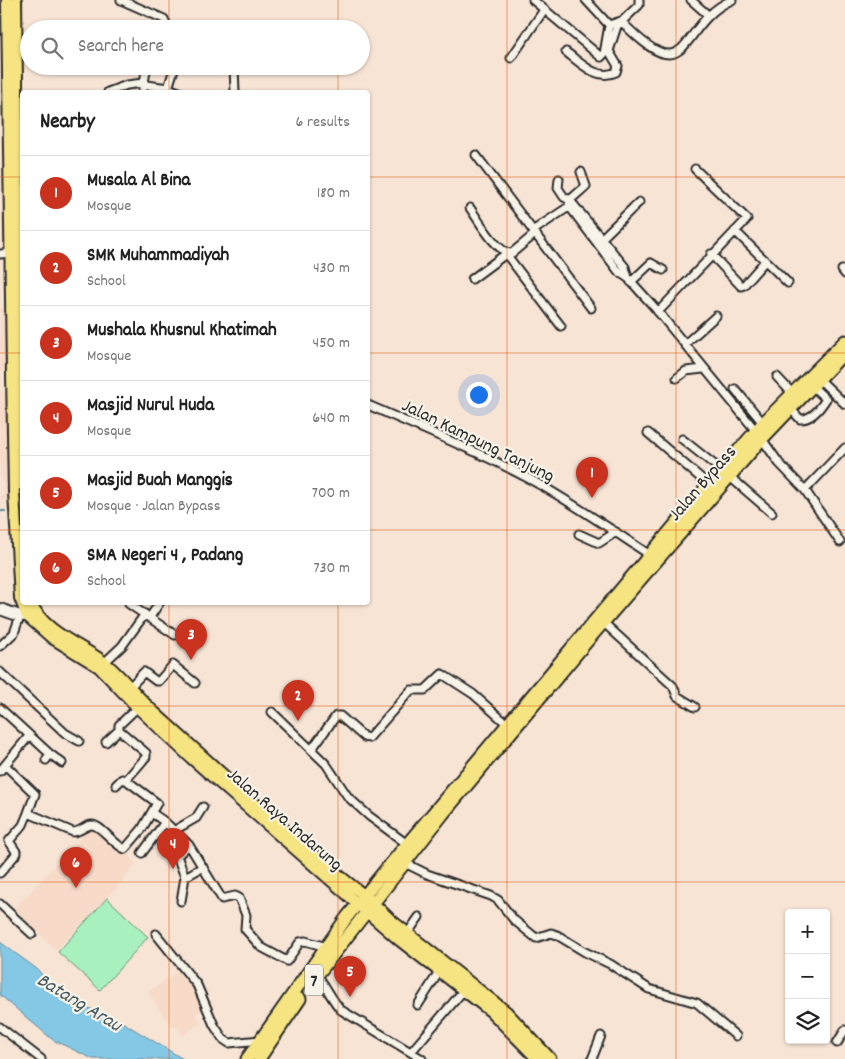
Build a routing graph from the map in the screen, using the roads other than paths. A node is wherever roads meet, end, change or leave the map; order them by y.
1 (7, 0) edge
2 (16, 0) edge
3 (121, 0) edge
4 (533, 0) edge
5 (586, 0) edge
6 (638, 0) edge
7 (691, 0) edge
8 (732, 0) edge
9 (138, 3) edge
10 (544, 10) junction
11 (708, 15) junction
12 (164, 20) edge
13 (621, 20) junction
14 (609, 25) junction
15 (12, 32) junction
16 (566, 52) dead end
17 (511, 58) dead end
18 (145, 75) edge
19 (172, 75) edge
20 (234, 75) edge
21 (143, 88) edge
22 (168, 88) junction
23 (113, 90) edge
24 (174, 90) edge
25 (235, 90) edge
26 (5, 115) edge
27 (476, 155) dead end
28 (695, 168) dead end
29 (580, 172) dead end
30 (20, 176) edge
31 (559, 179) dead end
32 (639, 202) dead end
33 (570, 203) junction
34 (470, 208) dead end
35 (735, 231) junction
36 (535, 232) junction
37 (600, 241) junction
38 (12, 253) junction
39 (0, 254) edge
40 (507, 254) junction
41 (711, 254) junction
42 (765, 261) junction
43 (663, 270) dead end
44 (472, 279) dead end
45 (630, 280) junction
46 (788, 283) dead end
47 (16, 304) junction
48 (591, 308) dead end
49 (658, 312) junction
50 (716, 316) dead end
51 (561, 326) dead end
52 (20, 341) edge
53 (845, 341) edge
54 (685, 344) junction
55 (845, 352) edge
56 (703, 369) junction
57 (777, 377) dead end
58 (677, 378) dead end
59 (815, 382) junction
60 (735, 389) dead end
61 (792, 394) junction
62 (845, 404) edge
63 (370, 406) edge
64 (790, 408) junction
65 (760, 431) junction
66 (648, 433) dead end
67 (682, 439) dead end
68 (845, 448) edge
69 (725, 473) junction
70 (709, 485) junction
71 (20, 490) edge
72 (804, 490) junction
73 (772, 513) dead end
74 (616, 532) junction
75 (579, 534) dead end
76 (840, 542) dead end
77 (650, 555) junction
78 (20, 597) edge
79 (24, 605) edge
80 (31, 605) edge
81 (131, 605) edge
82 (157, 605) edge
83 (3, 610) edge
84 (28, 616) junction
85 (148, 616) junction
86 (604, 623) junction
87 (175, 635) dead end
88 (0, 646) edge
89 (105, 662) junction
90 (0, 672) edge
91 (195, 683) dead end
92 (129, 688) junction
93 (140, 704) junction
94 (695, 706) dead end
95 (0, 708) edge
96 (272, 712) dead end
97 (507, 724) junction
98 (119, 730) junction
99 (29, 736) junction
100 (79, 741) dead end
101 (106, 742) dead end
102 (312, 749) junction
103 (62, 763) dead end
104 (2, 768) edge
105 (126, 780) junction
106 (116, 784) dead end
107 (203, 807) dead end
108 (28, 813) junction
109 (152, 813) junction
110 (165, 822) junction
111 (175, 830) junction
112 (407, 844) junction
113 (189, 845) junction
114 (142, 853) dead end
115 (405, 863) junction
116 (203, 867) junction
117 (0, 873) edge
118 (185, 877) junction
119 (181, 901) dead end
120 (0, 904) edge
121 (366, 904) junction
122 (419, 917) dead end
123 (32, 934) dead end
124 (156, 934) dead end
125 (407, 934) junction
126 (328, 946) junction
127 (439, 972) junction
128 (318, 975) junction
129 (463, 991) junction
130 (418, 1005) dead end
131 (0, 1026) edge
132 (845, 1030) edge
133 (601, 1036) dead end
134 (736, 1036) dead end
135 (261, 1040) junction
136 (837, 1043) dead end
137 (411, 1052) junction
138 (542, 1058) edge
139 (41, 1059) edge
140 (247, 1059) edge
141 (259, 1059) edge
142 (422, 1059) edge
143 (592, 1059) edge

1 - 15 main road
2 - 15 main road
3 - 9 street
4 - 10 street
5 - 14 street
6 - 13 street
7 - 11 street
8 - 11 street
9 - 12 street
10 - 14 street
10 - 17 street
11 - 13 street
13 - 14 street
13 - 16 street
15 - 26 main road
15 - 30 main road
18 - 21 street
19 - 22 street
20 - 25 street
21 - 22 street
21 - 23 street
22 - 24 street
26 - 38 main road
27 - 36 street
28 - 35 street
29 - 33 street
30 - 47 main road
31 - 33 street
32 - 37 street
33 - 36 street
33 - 37 street
34 - 40 street
35 - 41 street
35 - 42 street
36 - 40 street
36 - 48 street
37 - 45 street
38 - 39 street
38 - 47 main road
40 - 44 street
40 - 51 street
41 - 42 street
41 - 49 street
42 - 46 street
43 - 45 street
45 - 49 street
47 - 52 main road
47 - 71 main road
49 - 54 street
50 - 54 street
53 - 61 highway
54 - 56 street
55 - 59 highway, Jalan Bypass
56 - 58 street
56 - 65 street
57 - 61 street
59 - 62 street
59 - 64 highway, Jalan Bypass
59 - 64 street
60 - 65 street
61 - 65 highway
63 - 74 street, Jalan Kampung Tanjung
64 - 65 highway, Jalan Bypass
65 - 69 highway
65 - 72 street
66 - 70 street
67 - 69 street
68 - 72 street
69 - 70 highway
69 - 73 street
69 - 86 highway, Jalan Bypass
70 - 77 highway
72 - 76 street
74 - 75 street
74 - 77 street, Jalan Kampung Tanjung
77 - 97 highway
78 - 83 main road
79 - 84 main road, Jalan Raya Indarung
80 - 84 main road, Jalan Raya Indarung
81 - 85 street
82 - 85 street
83 - 84 main road
84 - 88 street
84 - 89 main road, Jalan Raya Indarung
84 - 93 main road, Jalan Raya Indarung
85 - 87 street
85 - 89 street
86 - 94 street
86 - 115 highway, Jalan Bypass / 7
89 - 92 main road, Jalan Raya Indarung
90 - 100 street
91 - 92 street
92 - 93 main road, Jalan Raya Indarung
93 - 98 street
93 - 121 main road, Jalan Raya Indarung
95 - 99 street
96 - 102 street
97 - 102 street
97 - 112 highway, 7
98 - 101 street
98 - 105 street
99 - 103 street
99 - 104 street
102 - 112 street
104 - 108 street
105 - 106 street
105 - 109 street
107 - 111 street
108 - 109 street
108 - 117 street
109 - 110 street
110 - 111 street
110 - 114 street
111 - 113 street
112 - 121 highway, 7
113 - 116 street
113 - 118 street
115 - 121 highway, 7
115 - 134 street
116 - 118 street
116 - 126 street
118 - 119 street
120 - 123 street
121 - 125 highway, Jalan Raya Indarung
121 - 126 highway, 7
121 - 127 highway, Jalan Raya Indarung
121 - 128 highway, 7
122 - 125 street
124 - 135 street
125 - 138 highway, Jalan Raya Indarung
126 - 135 highway
127 - 129 highway, Jalan Raya Indarung
127 - 130 street
128 - 137 street
128 - 141 highway, 7
129 - 137 street
129 - 138 highway, Jalan Raya Indarung
131 - 139 street
132 - 136 street
133 - 143 street
135 - 140 highway
137 - 142 street

